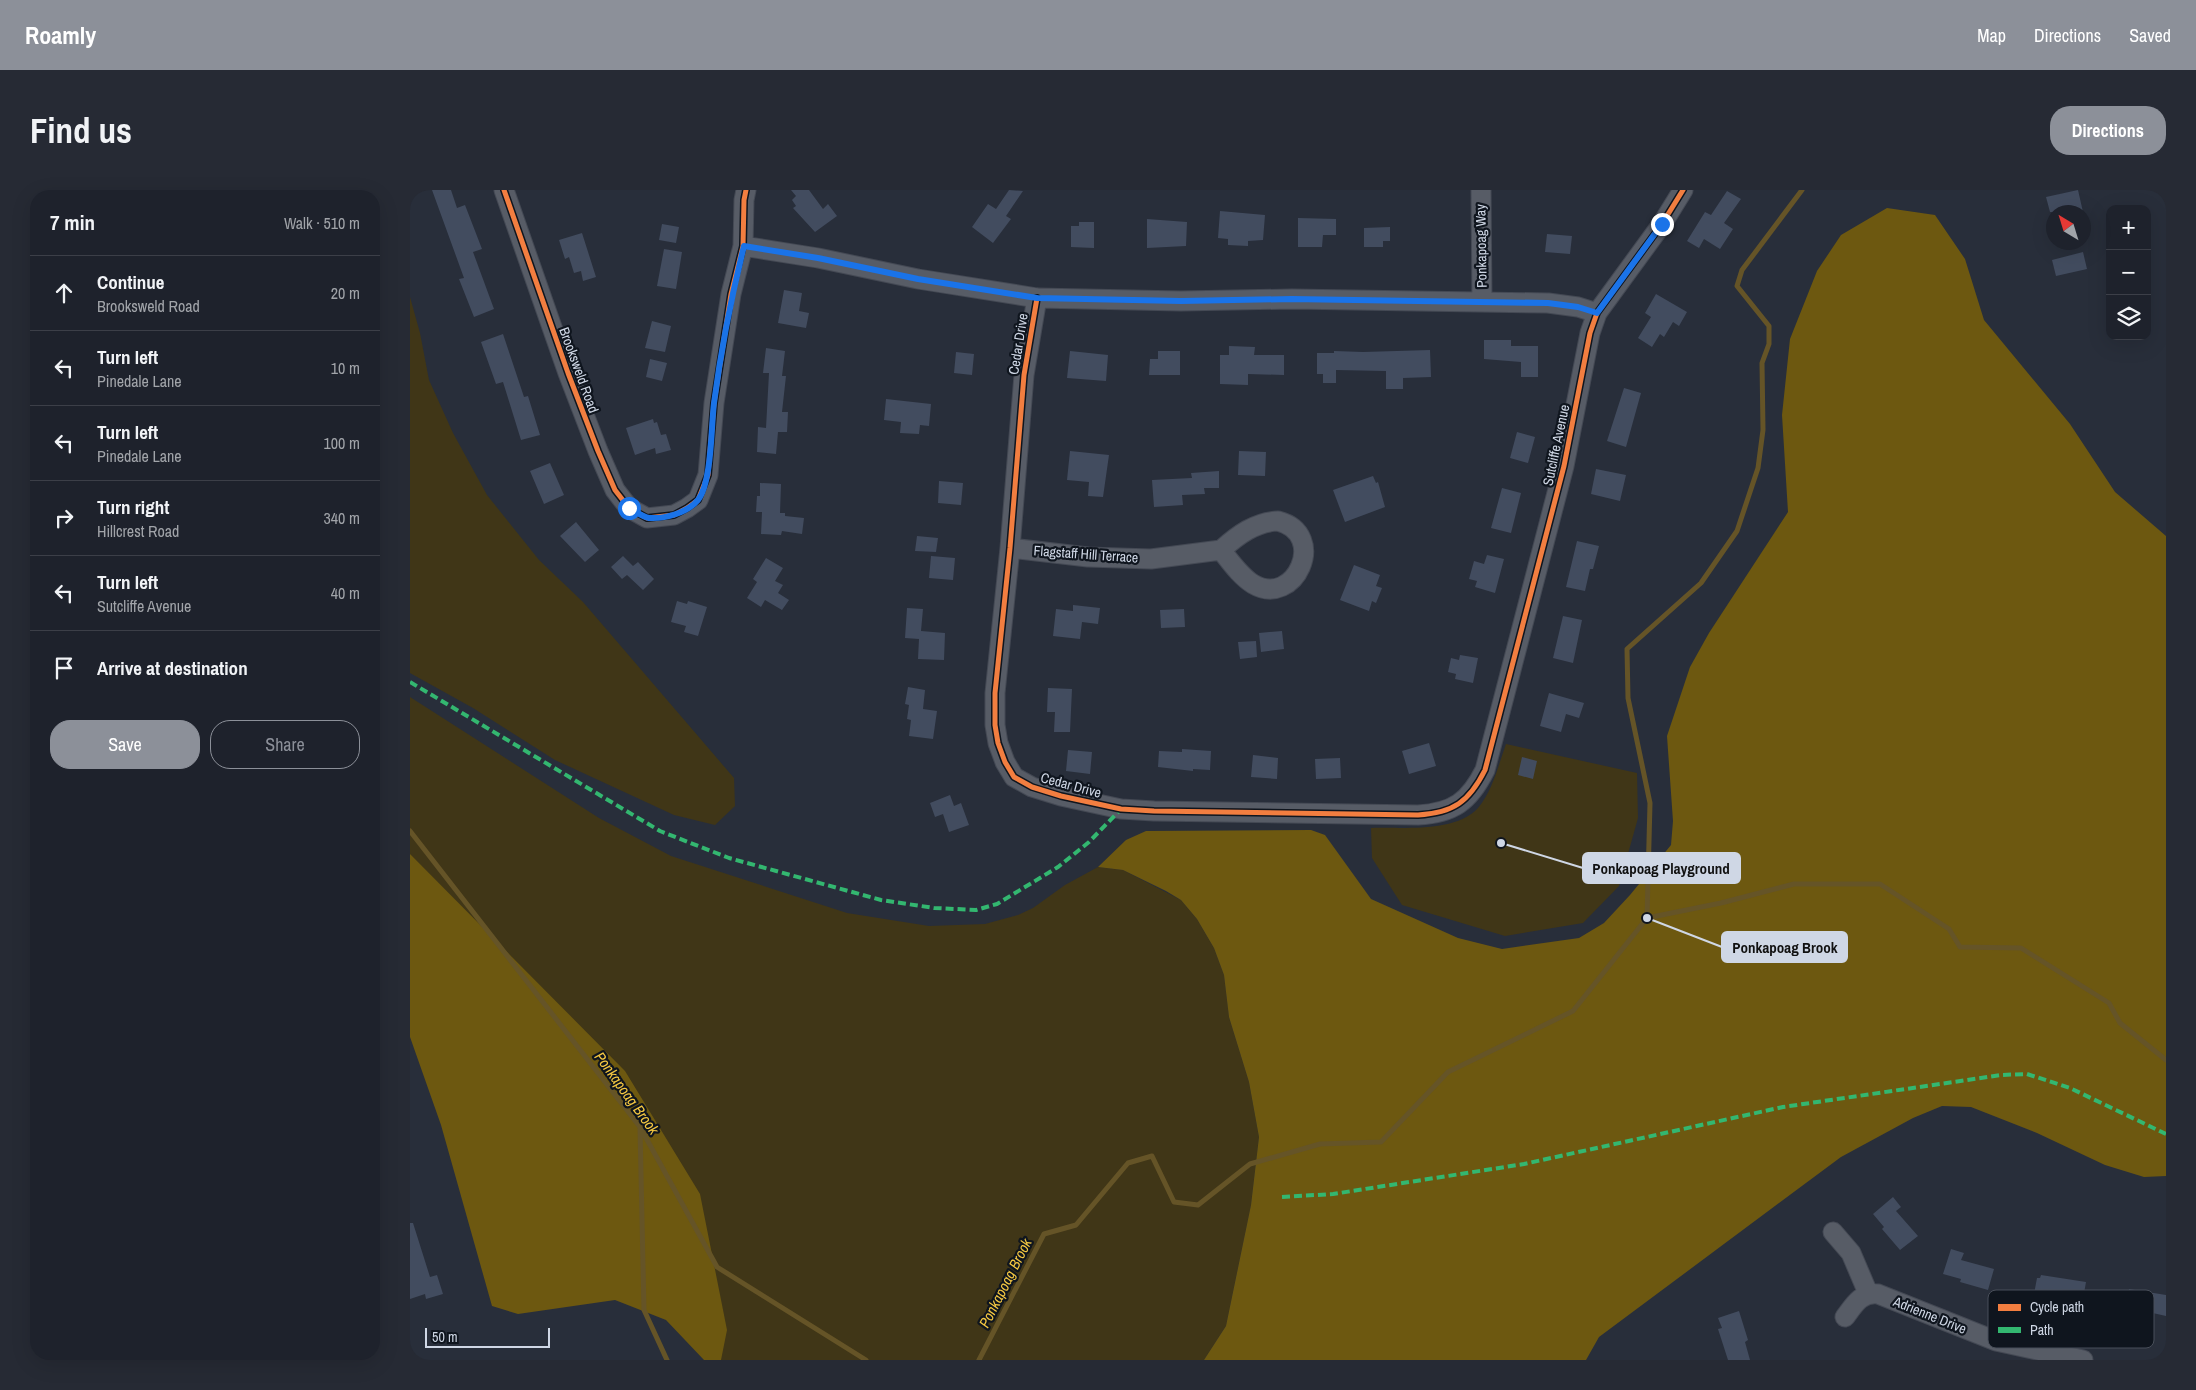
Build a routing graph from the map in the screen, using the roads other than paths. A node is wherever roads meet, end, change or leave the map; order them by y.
1 (504, 190) edge
2 (746, 190) edge
3 (1481, 190) edge
4 (1682, 190) edge
5 (744, 246) junction
6 (1037, 298) junction
7 (1482, 302) junction
8 (1597, 313) junction
9 (1010, 548) junction
10 (1221, 550) dead end
11 (1497, 727) joint
12 (1833, 1232) dead end
13 (1868, 1293) junction
14 (1845, 1317) dead end
15 (1988, 1338) edge
16 (2028, 1348) edge
17 (2083, 1360) edge

1 - 5 street, Brooksweld Road
2 - 5 street
3 - 7 street, Ponkapoag Way
4 - 8 street, Sutcliffe Avenue
5 - 6 street
6 - 7 street
6 - 9 street, Cedar Drive
7 - 8 street
8 - 11 street, Sutcliffe Avenue
9 - 10 street, Flagstaff Hill Terrace
9 - 11 street, Cedar Drive
12 - 13 street
13 - 14 street
13 - 15 street, Adrienne Drive
16 - 17 street, Adrienne Drive

